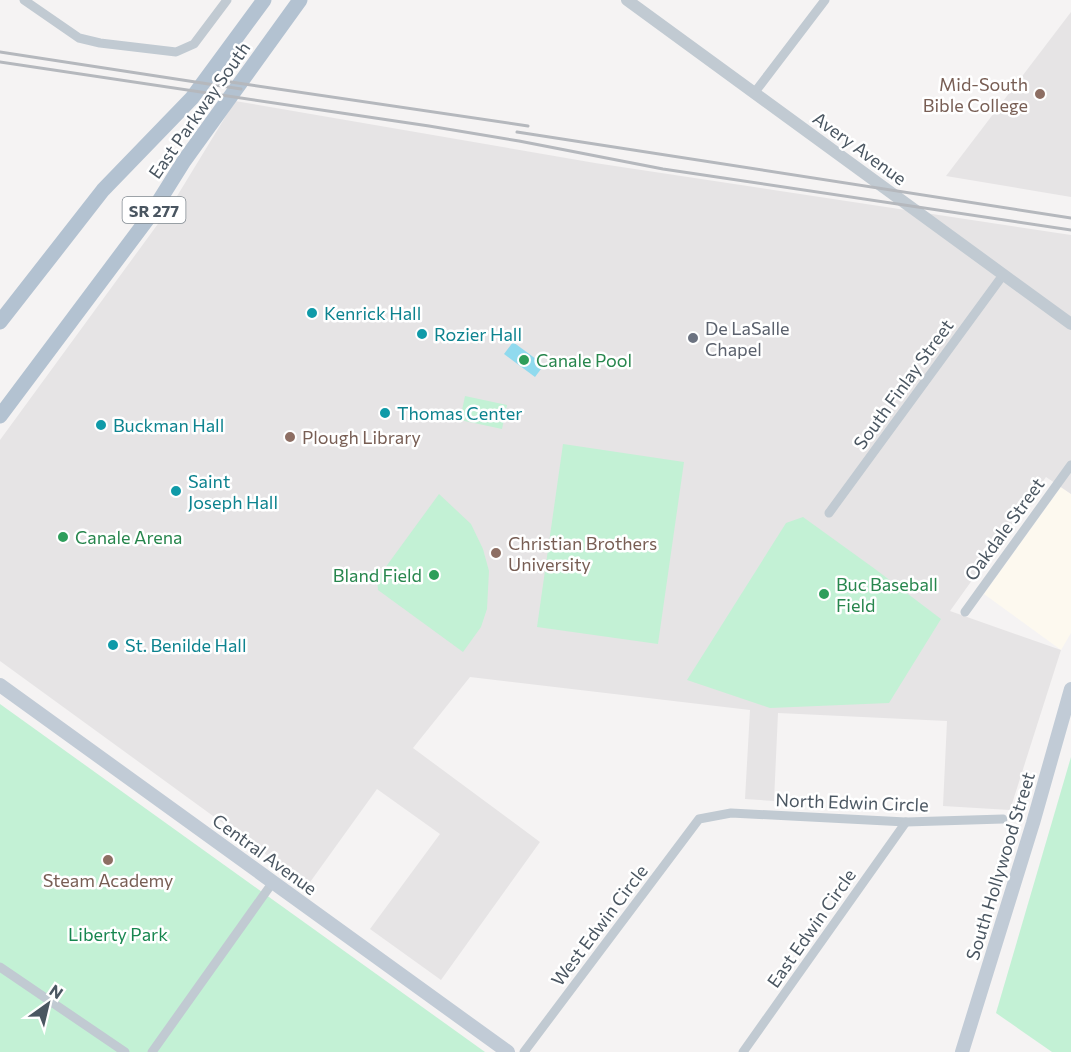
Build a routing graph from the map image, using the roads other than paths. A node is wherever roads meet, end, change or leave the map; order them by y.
1 (24, 0) edge
2 (227, 0) edge
3 (264, 0) edge
4 (300, 0) edge
5 (627, 0) edge
6 (825, 0) edge
7 (755, 92) junction
8 (1003, 275) junction
9 (0, 322) edge
10 (1071, 324) edge
11 (0, 416) edge
12 (1071, 465) edge
13 (829, 513) dead end
14 (964, 612) dead end
15 (0, 686) edge
16 (1071, 689) edge
17 (699, 819) joint
18 (1003, 819) dead end
19 (906, 822) junction
20 (273, 882) junction
21 (0, 967) edge
22 (125, 1052) edge
23 (152, 1052) edge
24 (508, 1052) edge
25 (524, 1052) edge
26 (742, 1052) edge
27 (962, 1052) edge

1 - 2 street
3 - 9 main road, East Parkway South / SR 277
4 - 11 main road, East Parkway South / SR 277
5 - 7 street, Avery Avenue
6 - 7 street
7 - 8 street, Avery Avenue
8 - 10 street, Avery Avenue
8 - 13 street, South Finlay Street
12 - 14 street, Oakdale Street
15 - 20 main road, Central Avenue
16 - 27 main road, South Hollywood Street
17 - 19 street, North Edwin Circle
17 - 25 street, West Edwin Circle
18 - 19 street, North Edwin Circle
19 - 26 street, East Edwin Circle
20 - 23 street
20 - 24 main road, Central Avenue
21 - 22 street

